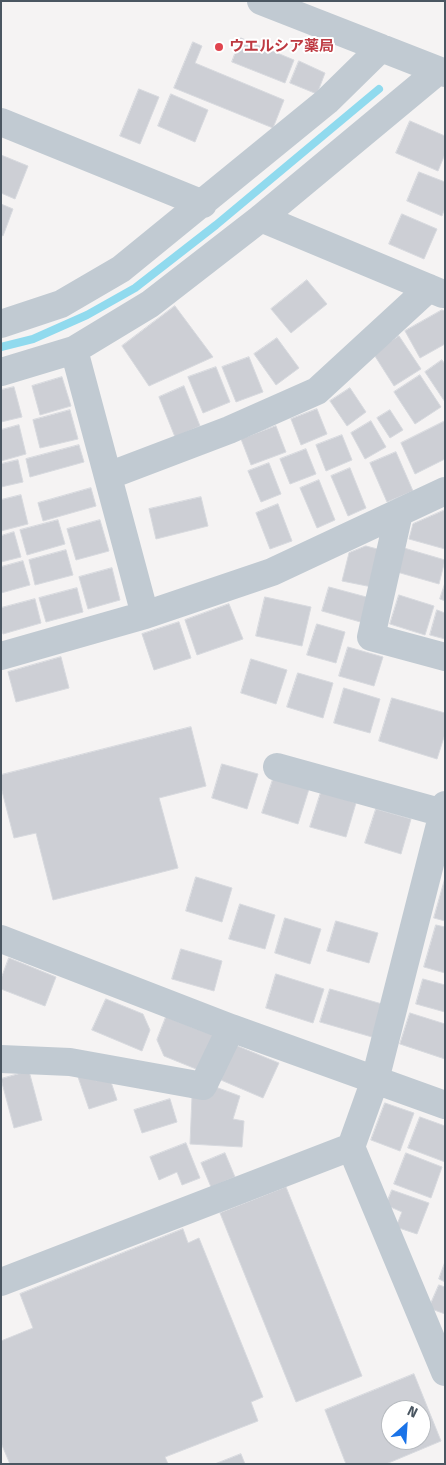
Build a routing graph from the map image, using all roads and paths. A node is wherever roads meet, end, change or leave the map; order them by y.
1 (261, 1) edge
2 (310, 1) edge
3 (342, 33) junction
4 (381, 48) junction
5 (442, 72) edge
6 (1, 122) edge
7 (203, 204) junction
8 (261, 218) junction
9 (437, 291) edge
10 (1, 324) edge
11 (74, 350) junction
12 (1, 372) edge
13 (108, 476) junction
14 (445, 491) edge
15 (399, 513) junction
16 (145, 614) junction
17 (1, 656) edge
18 (445, 657) edge
19 (276, 767) dead end
20 (444, 809) edge
21 (1, 939) edge
22 (231, 1028) junction
23 (1, 1059) edge
24 (375, 1080) junction
25 (445, 1105) edge
26 (351, 1147) junction
27 (1, 1282) edge
28 (445, 1372) edge

1 - 3 street
2 - 3 street
3 - 4 street
4 - 5 street
4 - 7 street
5 - 8 street
6 - 7 street
7 - 10 street
8 - 9 street
8 - 11 street
9 - 13 street
11 - 12 street
11 - 13 street
13 - 16 street
14 - 15 street
15 - 16 street
15 - 18 street
16 - 17 street
19 - 20 street
20 - 24 street
21 - 22 street
22 - 23 street
22 - 24 street
24 - 25 street
24 - 26 street
26 - 27 street
26 - 28 street

